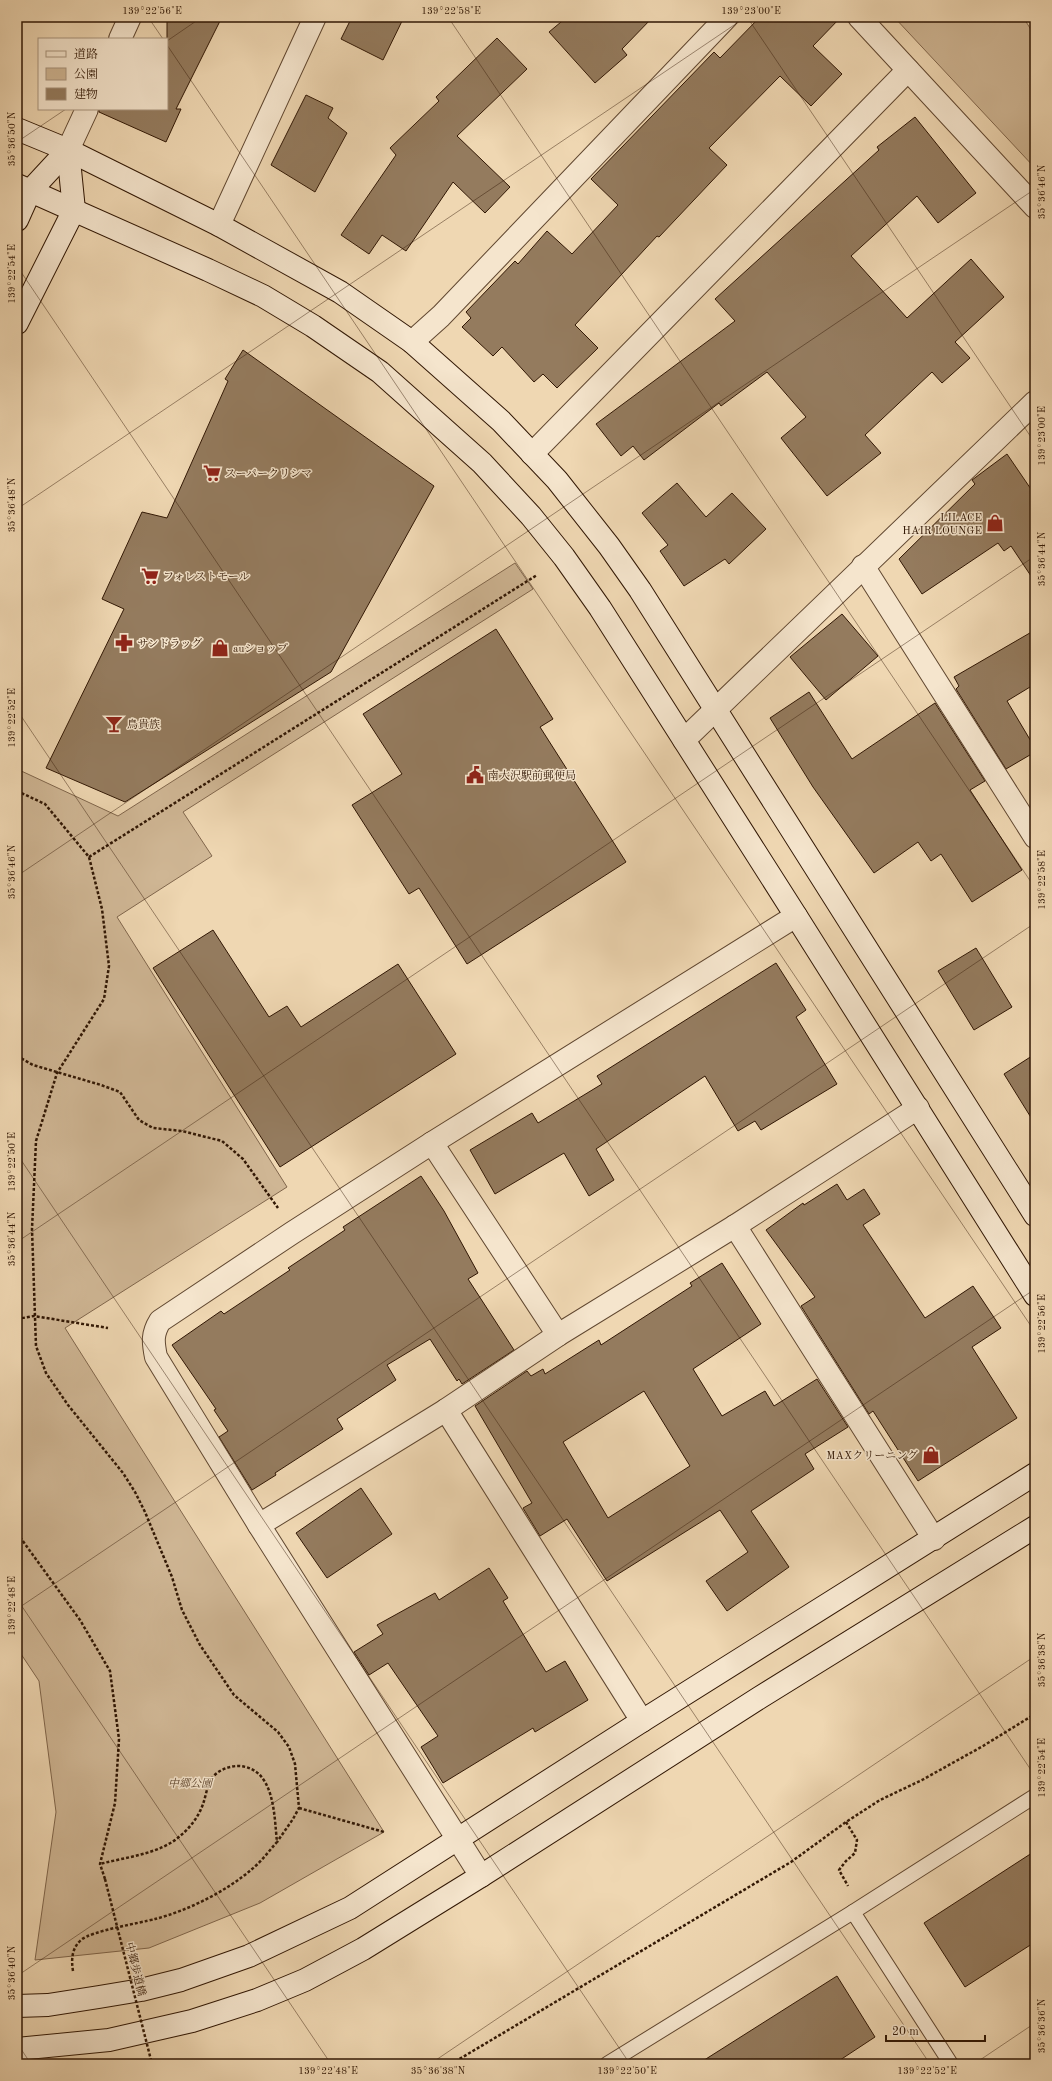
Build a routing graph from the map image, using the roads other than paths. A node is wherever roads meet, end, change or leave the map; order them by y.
1 (130, 17) edge
2 (315, 17) edge
3 (727, 17) edge
4 (859, 17) edge
5 (120, 38) edge
6 (908, 70) junction
7 (87, 110) edge
8 (17, 129) edge
9 (68, 150) junction
10 (23, 188) edge
11 (1035, 207) edge
12 (74, 210) junction
13 (17, 220) edge
14 (219, 225) junction
15 (17, 323) edge
16 (412, 342) junction
17 (1035, 402) edge
18 (532, 454) junction
19 (863, 566) junction
20 (716, 710) junction
21 (684, 740) junction
22 (1035, 837) edge
23 (796, 916) junction
24 (918, 1108) junction
25 (432, 1143) junction
26 (1035, 1215) edge
27 (735, 1226) junction
28 (1035, 1295) edge
29 (558, 1335) junction
30 (446, 1410) junction
31 (1035, 1474) edge
32 (259, 1524) junction
33 (1035, 1527) edge
34 (934, 1539) junction
35 (642, 1721) junction
36 (1035, 1796) edge
37 (458, 1838) junction
38 (481, 1876) junction
39 (856, 1909) junction
40 (17, 2006) edge
41 (17, 2048) edge
42 (607, 2064) edge
43 (950, 2064) edge

1 - 5 street
2 - 14 street
3 - 16 street
4 - 6 street
6 - 11 street
6 - 18 street
7 - 9 street
8 - 9 street
9 - 10 street
9 - 12 street
9 - 14 street
10 - 12 street
10 - 13 street
12 - 15 street
12 - 21 street
14 - 16 street
16 - 18 street
17 - 19 street
18 - 20 street
19 - 20 street
19 - 22 street
20 - 21 street
20 - 26 street
21 - 23 street
23 - 24 street
23 - 25 street
24 - 27 street
24 - 28 street
25 - 29 street
25 - 32 street
27 - 29 street
27 - 34 street
29 - 30 street
30 - 32 street
30 - 35 street
31 - 34 street
32 - 37 street
33 - 38 street
34 - 35 street
35 - 37 street
36 - 39 lane
37 - 38 street
37 - 40 street
38 - 41 street
39 - 42 lane
39 - 43 lane

